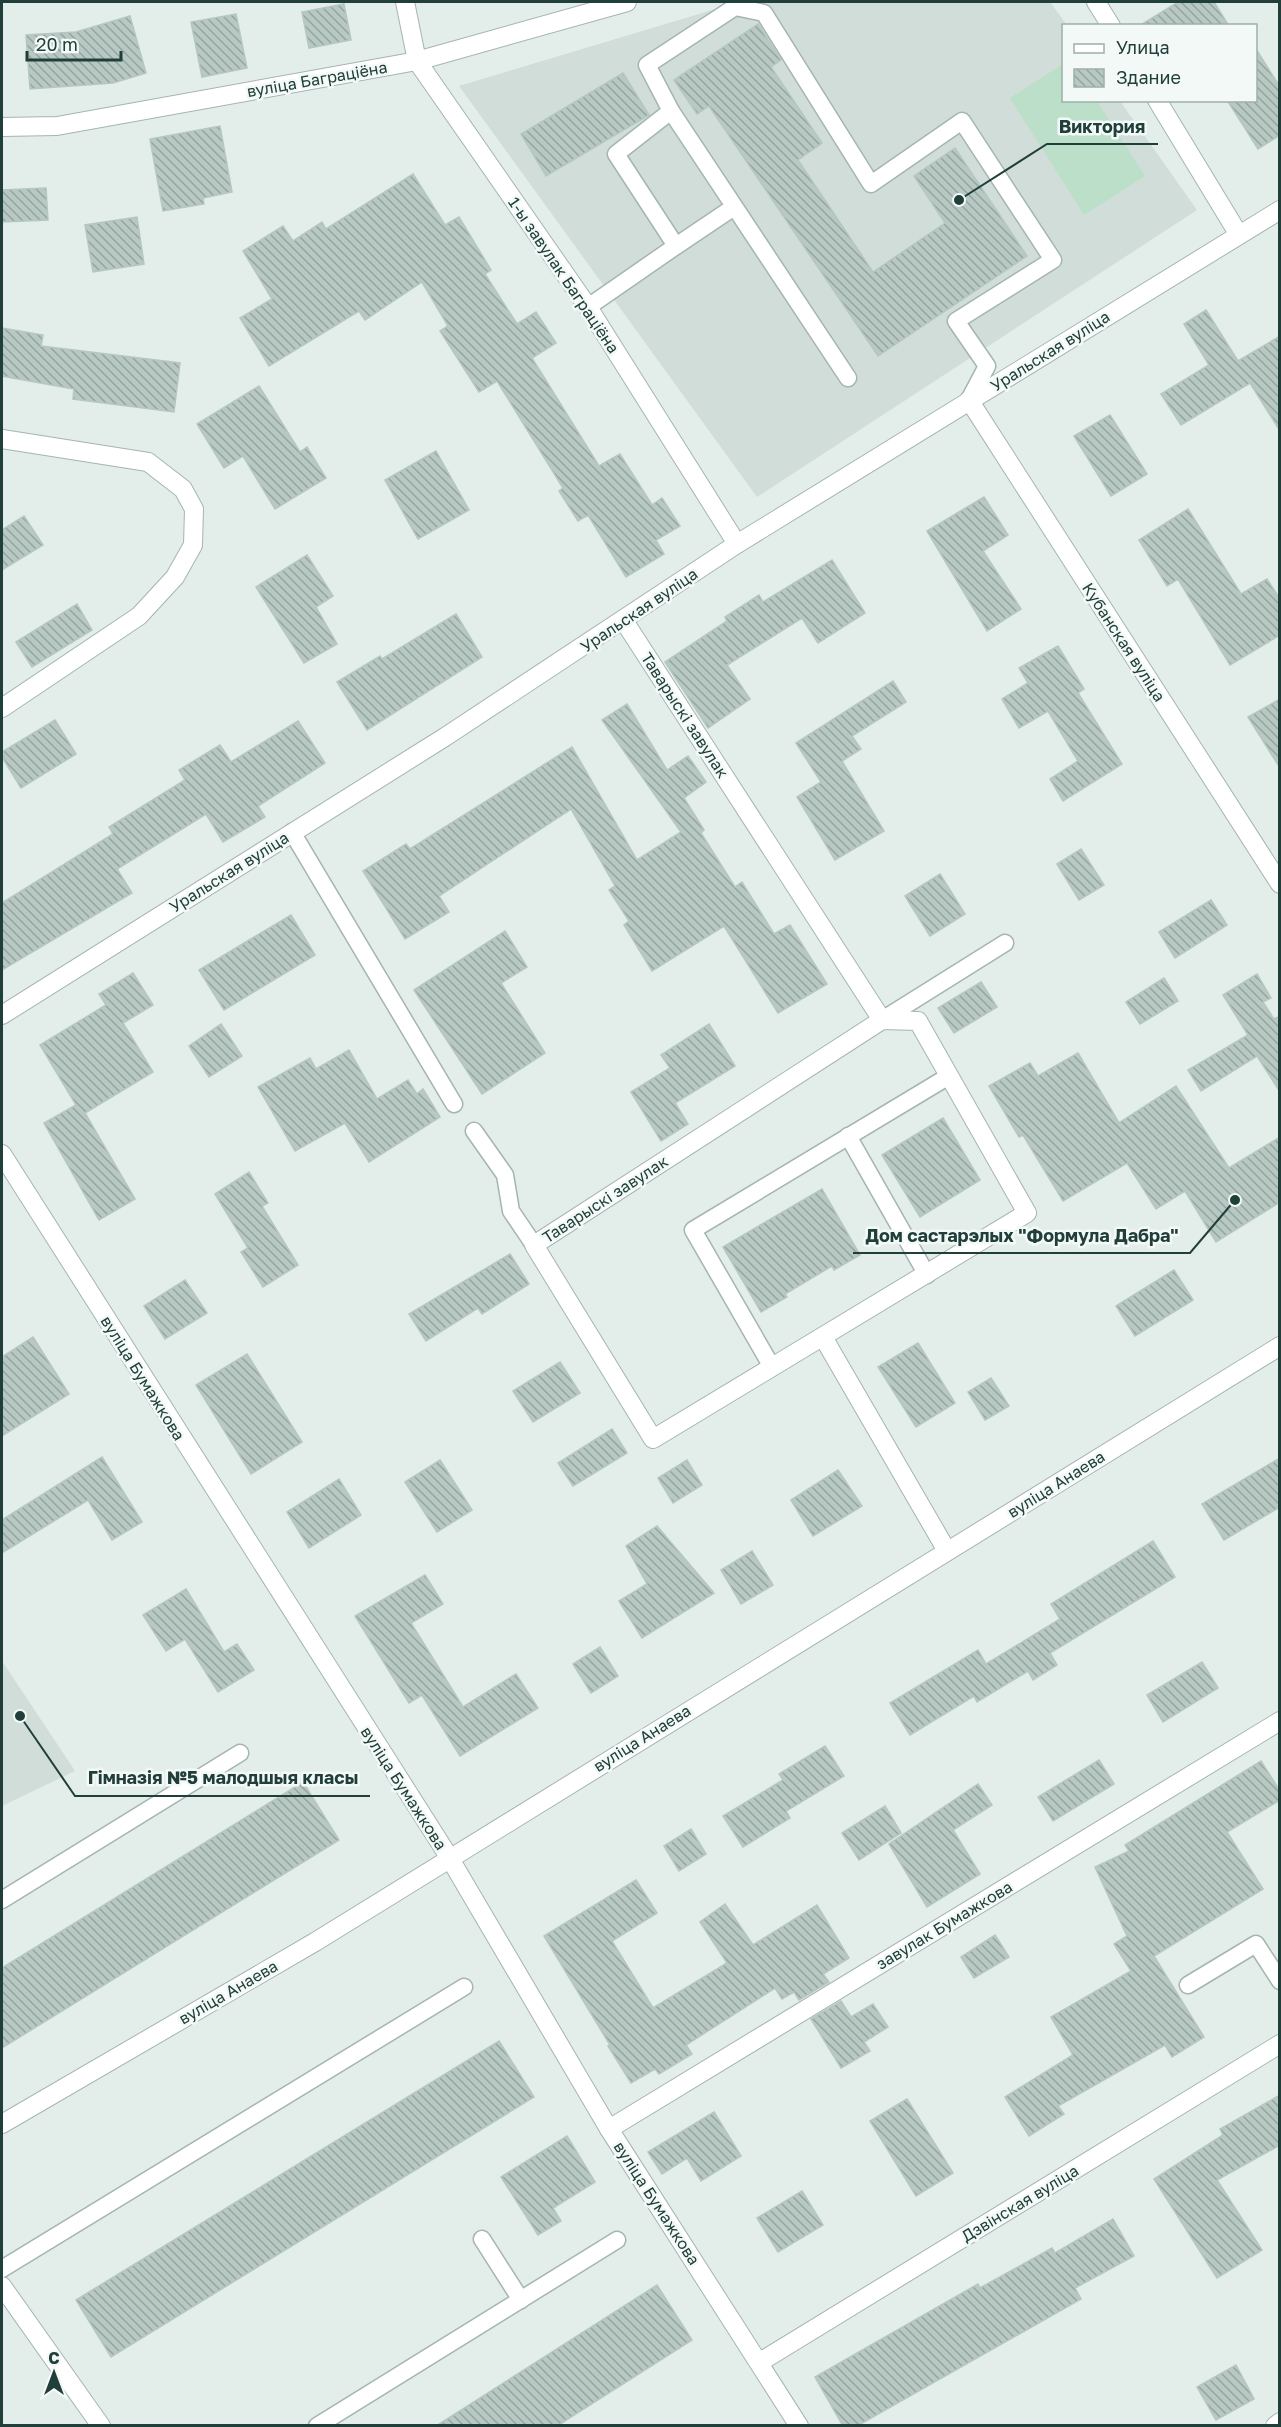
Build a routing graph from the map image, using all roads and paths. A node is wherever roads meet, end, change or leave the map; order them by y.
1 (405, 2) edge
2 (627, 2) edge
3 (1096, 2) edge
4 (1110, 24) edge
5 (417, 61) junction
6 (1158, 102) edge
7 (671, 111) junction
8 (2, 128) edge
9 (734, 207) junction
10 (1280, 210) edge
11 (1239, 235) junction
12 (676, 246) junction
13 (588, 308) junction
14 (848, 378) dead end
15 (969, 400) junction
16 (2, 439) edge
17 (737, 544) junction
18 (624, 621) junction
19 (2, 708) edge
20 (292, 832) junction
21 (1280, 884) edge
22 (1005, 943) dead end
23 (2, 1016) edge
24 (882, 1020) junction
25 (949, 1076) junction
26 (454, 1104) dead end
27 (474, 1131) dead end
28 (848, 1136) junction
29 (2, 1154) edge
30 (534, 1245) junction
31 (927, 1275) junction
32 (823, 1337) junction
33 (1280, 1346) edge
34 (772, 1367) junction
35 (947, 1551) junction
36 (1280, 1721) edge
37 (240, 1753) dead end
38 (449, 1857) junction
39 (2, 1900) edge
40 (1280, 1981) edge
41 (1188, 1984) dead end
42 (464, 1987) dead end
43 (1280, 2044) edge
44 (2, 2124) edge
45 (609, 2129) junction
46 (482, 2239) dead end
47 (617, 2240) dead end
48 (2, 2270) edge
49 (2, 2286) edge
50 (521, 2300) junction
51 (760, 2362) junction
52 (1280, 2422) edge
53 (101, 2426) edge
54 (317, 2426) edge
55 (799, 2426) edge
56 (1275, 2426) edge

1 - 5 street, 1-ы завулак Баграціёна
2 - 5 street, вуліца Баграціёна
3 - 4 street
5 - 8 street, вуліца Баграціёна
5 - 13 street, 1-ы завулак Баграціёна
6 - 11 street
7 - 9 lane
7 - 12 lane
7 - 15 lane
9 - 12 lane
9 - 14 lane
10 - 11 street, Уральская вуліца
11 - 15 street, Уральская вуліца
12 - 13 lane
13 - 17 street, 1-ы завулак Баграціёна
15 - 17 street, Уральская вуліца
15 - 21 street, Кубанская вуліца
16 - 19 street
17 - 18 street, Уральская вуліца
18 - 20 street, Уральская вуліца
18 - 24 street, Таварыскі завулак
20 - 23 street, Уральская вуліца
20 - 26 lane
22 - 24 lane
24 - 25 street, Таварыскі завулак
24 - 30 street, Таварыскі завулак
25 - 28 lane
25 - 31 street, Таварыскі завулак
27 - 30 lane
28 - 31 lane
28 - 34 lane
29 - 38 street, вуліца Бумажкова
30 - 34 street, Таварыскі завулак
31 - 32 street, Таварыскі завулак
32 - 34 street, Таварыскі завулак
32 - 35 street
33 - 35 street, вуліца Анаева
35 - 38 street, вуліца Анаева
36 - 45 street, завулак Бумажкова
37 - 39 lane
38 - 44 street, вуліца Анаева
38 - 45 street, вуліца Бумажкова
40 - 41 lane
42 - 48 lane
43 - 51 street, Дзвінская вуліца
45 - 51 street, вуліца Бумажкова
46 - 50 lane
47 - 50 lane
49 - 53 street
50 - 54 lane
51 - 55 street, вуліца Бумажкова
52 - 56 street

